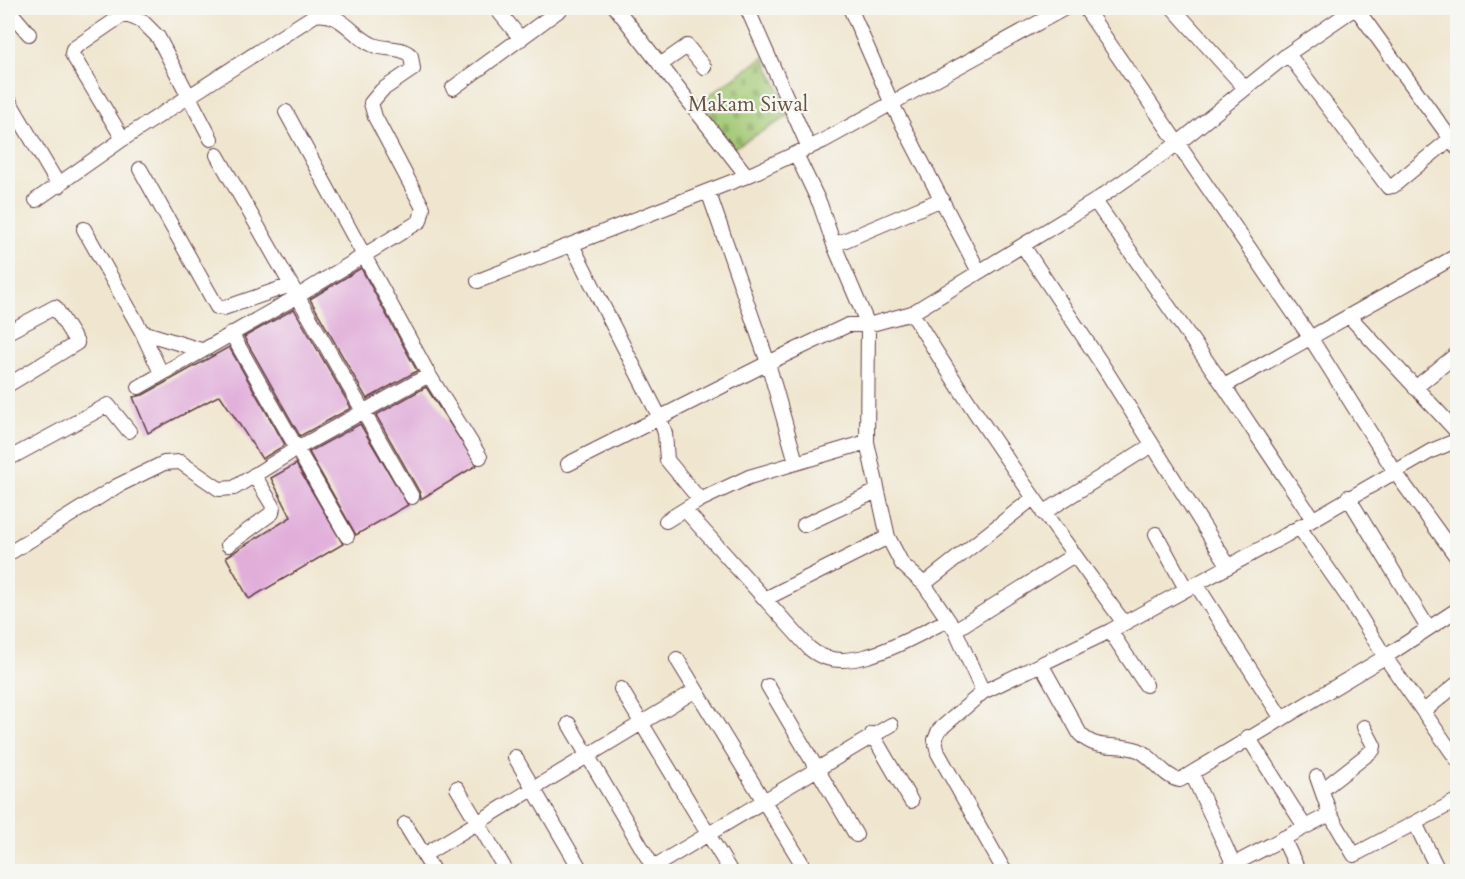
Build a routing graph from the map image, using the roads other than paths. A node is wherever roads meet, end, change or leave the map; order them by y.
1 (496, 8) edge
2 (562, 8) edge
3 (616, 8) edge
4 (747, 8) edge
5 (850, 8) edge
6 (1065, 8) edge
7 (1085, 8) edge
8 (1173, 8) edge
9 (1355, 8) edge
10 (8, 9) edge
11 (128, 11) edge
12 (29, 34) dead end
13 (520, 39) junction
14 (1288, 54) junction
15 (660, 65) junction
16 (704, 67) dead end
17 (453, 88) dead end
18 (1245, 88) junction
19 (188, 96) junction
20 (8, 99) edge
21 (892, 104) junction
22 (286, 112) dead end
23 (123, 138) junction
24 (211, 139) dead end
25 (1177, 144) junction
26 (1454, 144) edge
27 (809, 148) junction
28 (796, 154) junction
29 (217, 155) dead end
30 (140, 169) dead end
31 (747, 176) junction
32 (59, 186) junction
33 (708, 191) junction
34 (942, 199) junction
35 (36, 200) dead end
36 (1095, 201) junction
37 (84, 229) dead end
38 (572, 245) junction
39 (834, 245) junction
40 (1023, 246) junction
41 (1458, 255) edge
42 (363, 257) junction
43 (979, 272) junction
44 (478, 281) dead end
45 (295, 291) junction
46 (912, 313) junction
47 (1349, 316) junction
48 (868, 325) junction
49 (8, 332) edge
50 (142, 332) junction
51 (231, 333) junction
52 (1311, 337) junction
53 (201, 350) junction
54 (1458, 353) edge
55 (768, 363) junction
56 (161, 373) junction
57 (429, 375) junction
58 (8, 386) edge
59 (1224, 386) junction
60 (139, 387) dead end
61 (1415, 388) junction
62 (363, 411) junction
63 (659, 416) junction
64 (129, 431) dead end
65 (1458, 434) edge
66 (1458, 440) edge
67 (867, 442) junction
68 (1152, 445) junction
69 (296, 449) junction
70 (480, 457) dead end
71 (8, 459) edge
72 (796, 462) junction
73 (568, 464) dead end
74 (1395, 472) junction
75 (254, 475) junction
76 (877, 491) junction
77 (412, 497) dead end
78 (1348, 497) junction
79 (1032, 499) junction
80 (700, 500) junction
81 (685, 510) junction
82 (1043, 513) junction
83 (1312, 518) junction
84 (666, 521) dead end
85 (804, 525) dead end
86 (1299, 526) junction
87 (1156, 534) dead end
88 (347, 536) dead end
89 (888, 537) junction
90 (228, 545) dead end
91 (8, 554) edge
92 (1074, 555) junction
93 (1458, 559) edge
94 (1228, 565) junction
95 (924, 584) junction
96 (1191, 586) junction
97 (765, 599) junction
98 (1458, 609) edge
99 (1125, 623) junction
100 (952, 625) junction
101 (1428, 628) junction
102 (1110, 632) junction
103 (1385, 657) junction
104 (677, 658) dead end
105 (1041, 664) junction
106 (1458, 683) edge
107 (1146, 685) dead end
108 (768, 686) dead end
109 (621, 689) dead end
110 (696, 690) junction
111 (975, 698) junction
112 (1424, 711) junction
113 (1282, 719) junction
114 (642, 723) junction
115 (569, 724) dead end
116 (891, 724) dead end
117 (1365, 727) dead end
118 (872, 734) junction
119 (1248, 737) junction
120 (587, 756) junction
121 (514, 757) dead end
122 (1458, 761) edge
123 (816, 769) junction
124 (1192, 774) junction
125 (457, 788) dead end
126 (533, 788) junction
127 (764, 800) junction
128 (1458, 800) edge
129 (911, 801) dead end
130 (1330, 814) junction
131 (477, 822) junction
132 (405, 824) dead end
133 (1416, 825) junction
134 (1305, 827) junction
135 (709, 832) junction
136 (856, 835) dead end
137 (1283, 838) junction
138 (424, 855) junction
139 (801, 862) dead end
140 (1233, 863) junction
141 (652, 870) edge
142 (434, 872) edge
143 (507, 872) edge
144 (582, 872) edge
145 (731, 872) edge
146 (1005, 872) edge
147 (1219, 872) edge
148 (1299, 872) edge
149 (1439, 872) edge

1 - 13 street
2 - 13 street
3 - 15 street
4 - 27 street
5 - 21 street
6 - 21 street
7 - 25 street
8 - 18 street
9 - 14 street
9 - 26 street
10 - 12 street
11 - 19 street
11 - 23 street
13 - 17 street
14 - 18 street
14 - 26 street
15 - 16 street
15 - 31 street
18 - 25 street
19 - 23 street
19 - 24 street
19 - 42 street
20 - 32 street
21 - 27 street
21 - 34 street
22 - 42 street
23 - 32 street
25 - 36 street
25 - 52 street
27 - 28 street
28 - 31 street
28 - 39 street
29 - 45 street
30 - 45 street
31 - 33 street
32 - 35 street
33 - 38 street
33 - 55 street
34 - 39 street
34 - 43 street
36 - 40 street
36 - 59 street
37 - 50 street
38 - 44 street
38 - 63 street
39 - 48 street
40 - 43 street
40 - 68 street
41 - 47 street
42 - 45 street
42 - 57 street
43 - 46 street
45 - 51 street
45 - 62 street
46 - 48 street
46 - 79 street
47 - 52 street
47 - 61 street
48 - 55 street
48 - 67 street
49 - 58 street
50 - 53 street
50 - 56 street
51 - 53 street
51 - 69 street
52 - 59 street
52 - 74 street
53 - 56 street
54 - 61 street
55 - 63 street
55 - 72 street
56 - 60 street
57 - 62 street
57 - 70 street
59 - 83 street
61 - 65 street
62 - 69 street
62 - 77 street
63 - 73 street
63 - 80 street
64 - 71 street
66 - 74 street
67 - 72 street
67 - 76 street
68 - 82 street
68 - 94 street
69 - 75 street
69 - 88 street
72 - 80 street
74 - 78 street
74 - 93 street
75 - 90 street
75 - 91 street
76 - 85 street
76 - 89 street
78 - 83 street
78 - 101 street
79 - 82 street
79 - 95 street
80 - 81 street
81 - 84 street
81 - 97 street
82 - 92 street
83 - 86 street
86 - 94 street
86 - 103 street
87 - 96 street
89 - 95 street
89 - 97 street
92 - 99 street
92 - 100 street
94 - 96 street
95 - 100 street
96 - 99 street
96 - 113 street
97 - 100 street
98 - 101 street
99 - 102 street
100 - 111 street
101 - 103 street
102 - 105 street
102 - 107 street
103 - 112 street
103 - 113 street
104 - 110 street
105 - 111 street
105 - 124 street
106 - 112 street
108 - 123 street
109 - 114 street
110 - 114 street
110 - 127 street
111 - 146 street
112 - 122 street
113 - 119 street
114 - 120 street
114 - 135 street
115 - 120 street
116 - 118 street
117 - 130 street
118 - 123 street
118 - 129 street
119 - 124 street
119 - 134 street
120 - 126 street
120 - 141 street
121 - 126 street
123 - 127 street
123 - 136 street
124 - 140 street
125 - 131 street
126 - 131 street
126 - 144 street
127 - 135 street
127 - 139 street
128 - 133 street
130 - 133 street
130 - 134 street
131 - 138 street
131 - 143 street
132 - 138 street
133 - 149 street
134 - 137 street
135 - 141 street
135 - 145 street
137 - 140 street
137 - 148 street
138 - 142 street
140 - 147 street

